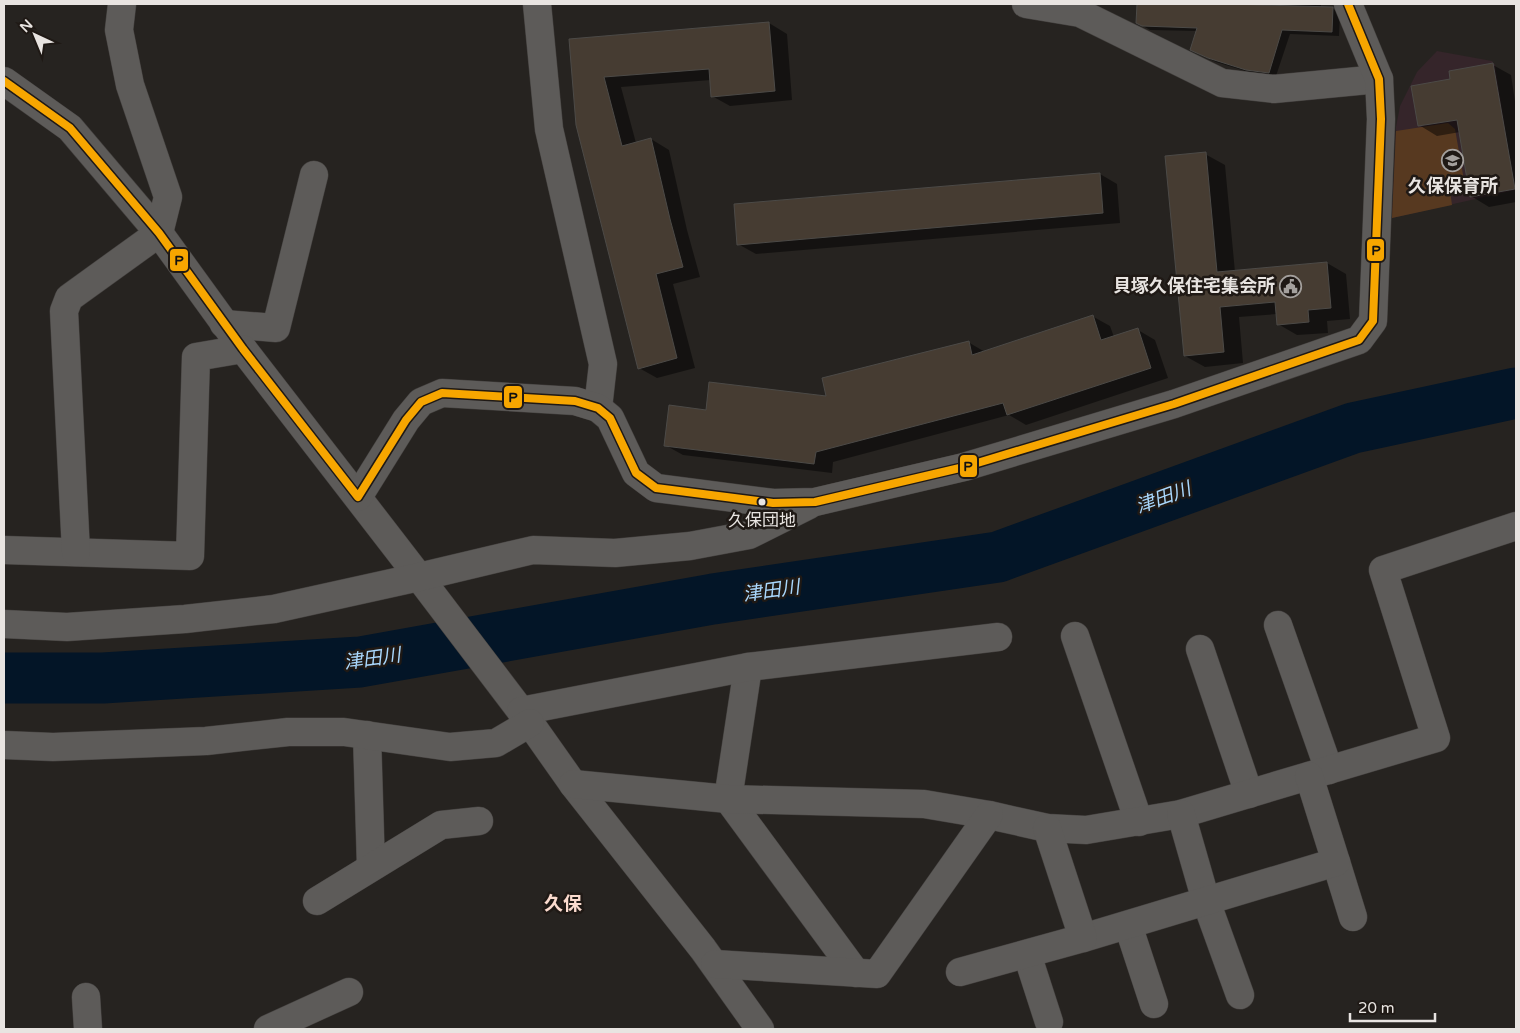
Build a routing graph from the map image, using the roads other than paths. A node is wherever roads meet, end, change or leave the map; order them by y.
1 (122, 4) edge
2 (537, 4) edge
3 (1026, 4) edge
4 (1348, 4) edge
5 (1380, 79) junction
6 (4, 81) edge
7 (314, 175) dead end
8 (159, 233) junction
9 (224, 324) junction
10 (243, 349) junction
11 (598, 408) junction
12 (358, 497) junction
13 (815, 502) junction
14 (1516, 526) edge
15 (4, 550) edge
16 (76, 552) junction
17 (419, 577) junction
18 (4, 624) edge
19 (1278, 625) dead end
20 (1075, 636) dead end
21 (998, 637) dead end
22 (1200, 649) dead end
23 (748, 666) junction
24 (525, 717) junction
25 (367, 735) junction
26 (4, 745) edge
27 (1319, 773) junction
28 (573, 784) junction
29 (1249, 794) junction
30 (728, 799) junction
31 (1181, 814) junction
32 (989, 815) junction
33 (479, 821) dead end
34 (1139, 822) junction
35 (1047, 828) junction
36 (1336, 862) junction
37 (371, 867) junction
38 (317, 901) dead end
39 (1206, 901) junction
40 (1353, 917) dead end
41 (1128, 926) junction
42 (1083, 938) junction
43 (1027, 954) junction
44 (715, 964) junction
45 (960, 972) dead end
46 (856, 973) junction
47 (349, 992) dead end
48 (1240, 995) dead end
49 (86, 997) dead end
50 (1154, 1004) dead end
51 (1049, 1022) dead end
52 (88, 1029) edge
53 (268, 1029) edge
54 (760, 1029) edge

1 - 8 street
2 - 11 street
3 - 5 street
4 - 5 street
5 - 13 street
6 - 8 street
7 - 9 street
8 - 9 street
8 - 16 street
9 - 10 street
10 - 12 street
10 - 16 street
11 - 12 street
11 - 13 street
12 - 17 street
13 - 17 street
14 - 27 street
15 - 16 street
17 - 18 street
17 - 24 street
19 - 27 street
20 - 34 street
21 - 23 street
22 - 29 street
23 - 24 street
23 - 30 street
24 - 25 street
24 - 28 street
25 - 26 street
25 - 37 street
27 - 29 street
27 - 36 street
28 - 30 street
28 - 44 street
29 - 31 street
30 - 32 street
30 - 46 street
31 - 34 street
31 - 39 street
32 - 35 street
32 - 46 street
33 - 37 street
34 - 35 street
35 - 42 street
36 - 39 street
36 - 40 street
37 - 38 street
39 - 41 street
39 - 48 street
41 - 42 street
41 - 50 street
42 - 43 street
43 - 45 street
43 - 51 street
44 - 46 street
44 - 54 street
47 - 53 street
49 - 52 street

